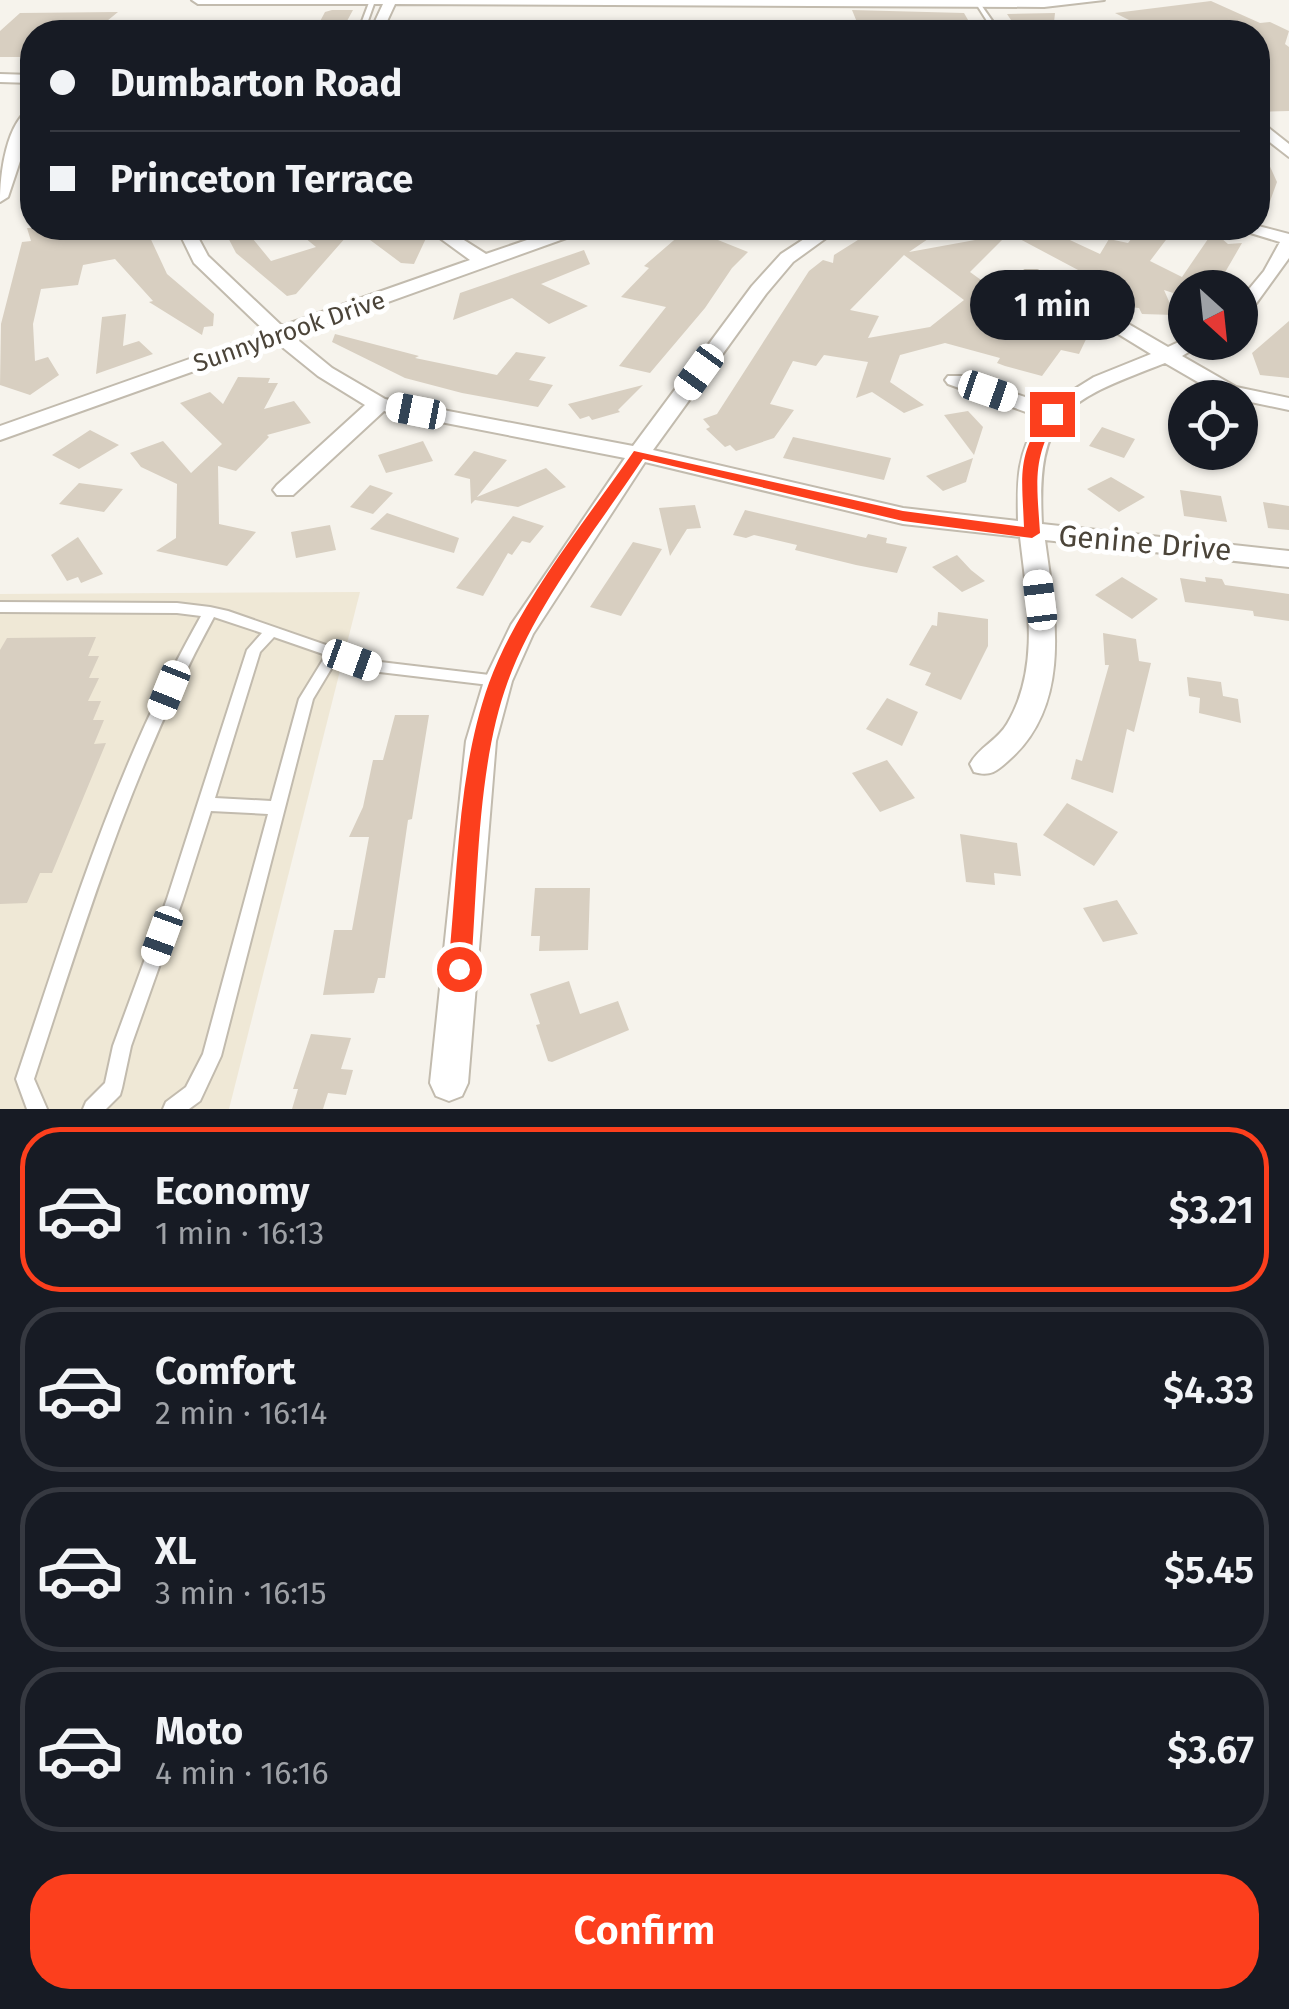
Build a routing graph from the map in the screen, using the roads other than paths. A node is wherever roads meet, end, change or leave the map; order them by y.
1 (198, 0) edge
2 (298, 0) edge
3 (512, 0) edge
4 (1098, 0) edge
5 (372, 1) edge
6 (390, 1) edge
7 (718, 1) edge
8 (1003, 2) edge
9 (977, 3) junction
10 (988, 20) edge
11 (20, 136) edge
12 (0, 197) edge
13 (191, 240) edge
14 (452, 240) edge
15 (545, 240) edge
16 (814, 240) edge
17 (1289, 240) edge
18 (485, 262) junction
19 (1031, 275) dead end
20 (1281, 275) edge
21 (1258, 296) edge
22 (279, 334) junction
23 (1168, 357) joint
24 (1173, 360) edge
25 (956, 380) dead end
26 (379, 404) junction
27 (1289, 404) edge
28 (1052, 414) junction
29 (0, 433) edge
30 (639, 454) junction
31 (285, 490) dead end
32 (1032, 533) junction
33 (1289, 559) edge
34 (0, 607) edge
35 (210, 612) junction
36 (271, 631) junction
37 (334, 653) junction
38 (498, 682) junction
39 (985, 764) dead end
40 (204, 804) junction
41 (276, 808) junction
42 (448, 1083) dead end
43 (37, 1109) edge
44 (93, 1109) edge
45 (173, 1109) edge

1 - 2 street
2 - 5 street
3 - 6 street
3 - 7 street
4 - 8 street
5 - 6 street
7 - 9 street
8 - 9 street
9 - 10 lane
11 - 12 street
13 - 22 street, Genine Drive
14 - 18 street
15 - 18 street, Sunnybrook Drive
16 - 30 street
17 - 20 street
18 - 22 street, Sunnybrook Drive
19 - 23 street
20 - 21 street
22 - 26 street, Genine Drive
22 - 29 street, Sunnybrook Drive
23 - 28 street
24 - 27 street
25 - 28 street
26 - 30 street, Genine Drive
26 - 31 street
28 - 32 street
30 - 32 street, Genine Drive
30 - 38 street
32 - 33 street, Genine Drive
32 - 39 street
34 - 35 lane
35 - 36 lane
35 - 43 lane
36 - 37 lane
36 - 40 lane
37 - 38 lane
37 - 41 lane
38 - 42 street
40 - 41 lane
40 - 44 lane
41 - 45 lane

